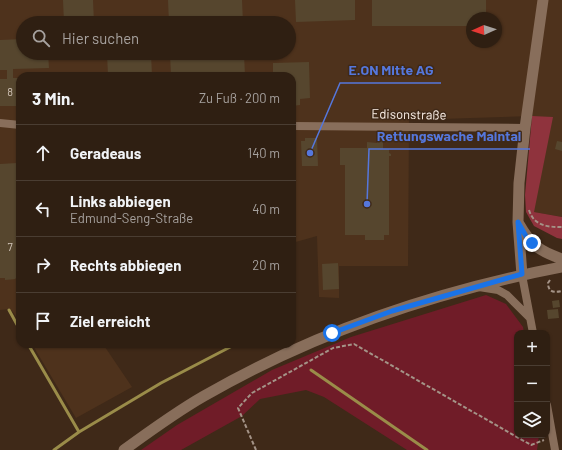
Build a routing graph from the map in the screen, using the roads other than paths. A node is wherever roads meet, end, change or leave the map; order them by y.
1 (543, 0) edge
2 (0, 123) edge
3 (16, 125) edge
4 (296, 126) edge
5 (525, 128) junction
6 (518, 222) junction
7 (562, 259) edge
8 (562, 267) edge
9 (522, 274) junction
10 (476, 287) junction
11 (530, 318) junction
12 (532, 330) edge
13 (550, 422) edge
14 (124, 450) edge
15 (555, 450) edge

1 - 5 main road
2 - 3 street
4 - 5 street, Edisonstraße
5 - 6 main road
6 - 7 main road
6 - 9 main road
8 - 9 main road
9 - 10 main road
9 - 11 street
10 - 11 street
10 - 14 main road
11 - 12 street
13 - 15 street

